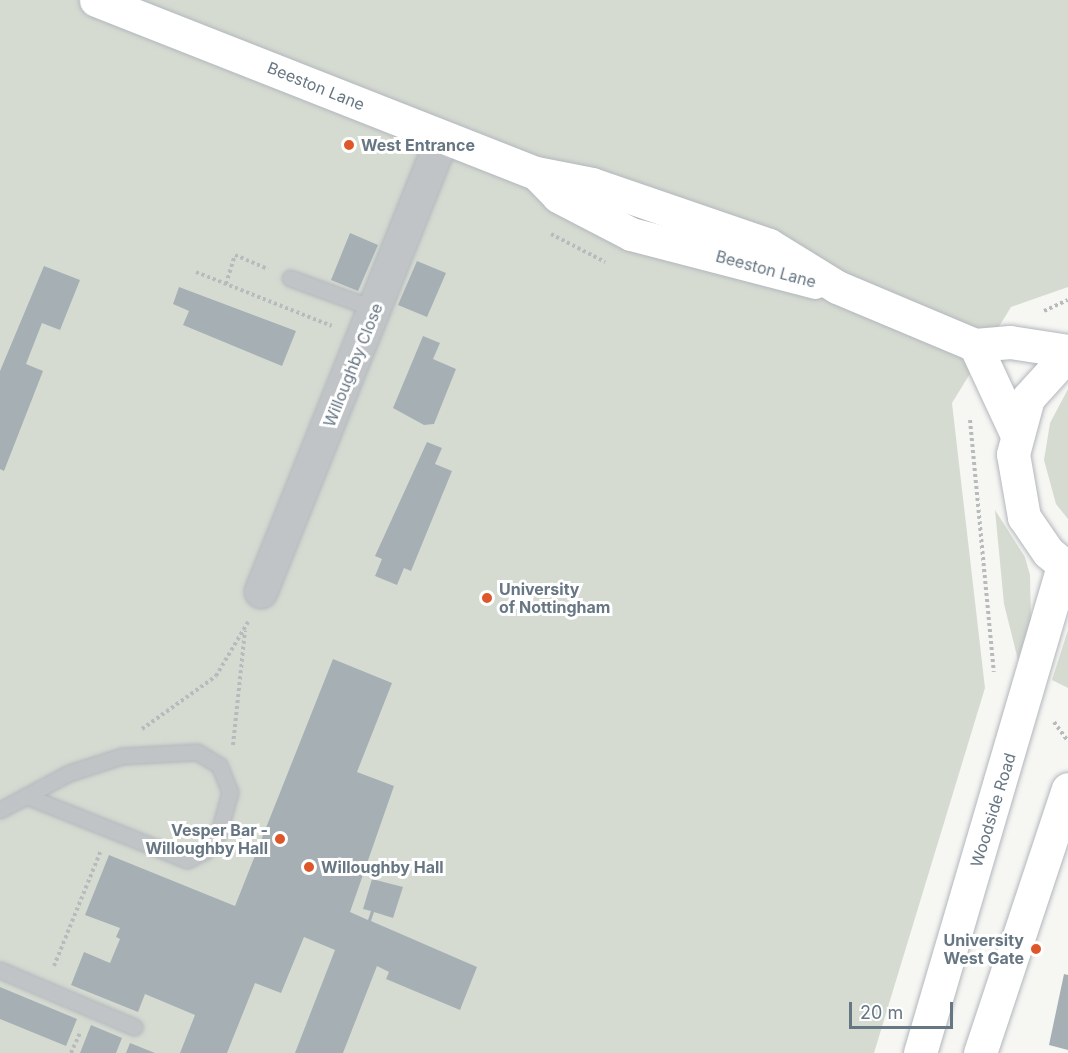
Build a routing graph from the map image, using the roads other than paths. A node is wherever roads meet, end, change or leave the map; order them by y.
1 (96, 0) edge
2 (443, 137) junction
3 (547, 184) junction
4 (290, 279) road end
5 (837, 287) junction
6 (375, 309) junction
7 (975, 345) junction
8 (1068, 352) edge
9 (1016, 433) junction
10 (1066, 568) edge
11 (261, 592) road end
12 (1068, 789) edge
13 (26, 796) junction
14 (0, 810) edge
15 (0, 970) edge
16 (134, 1027) dead end
17 (920, 1053) edge
18 (980, 1053) edge

1 - 2 street, Beeston Lane
2 - 3 street, Beeston Lane
2 - 6 street, Willoughby Close
3 - 5 street, Beeston Lane
3 - 5 street, Beeston Lane
4 - 6 lane
5 - 7 street, Beeston Lane
6 - 11 street, Willoughby Close
7 - 8 street
7 - 9 street
8 - 9 street
9 - 10 street
10 - 17 street, Woodside Road
12 - 18 street
13 - 13 lane
13 - 14 lane
15 - 16 lane

